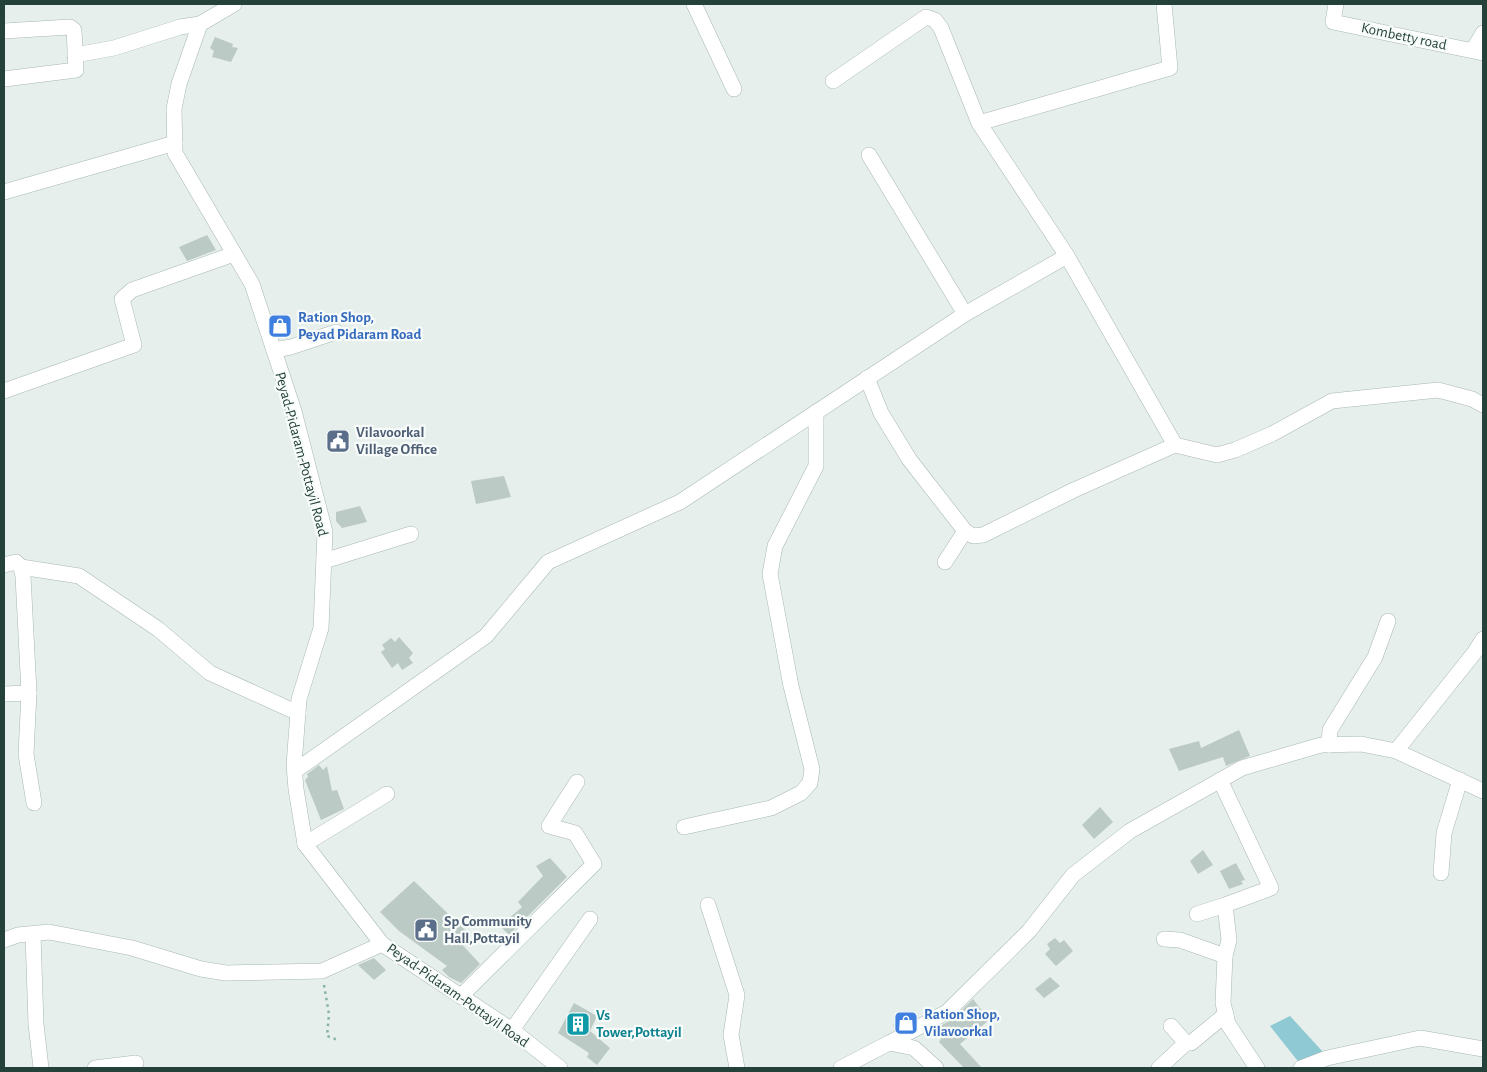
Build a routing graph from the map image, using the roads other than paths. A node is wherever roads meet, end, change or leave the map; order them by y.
1 (234, 4) edge
2 (694, 4) edge
3 (1164, 4) edge
4 (1336, 4) edge
5 (200, 24) junction
6 (4, 31) edge
7 (1483, 33) edge
8 (1478, 52) edge
9 (75, 55) junction
10 (4, 79) edge
11 (833, 80) dead end
12 (734, 89) dead end
13 (979, 123) junction
14 (175, 143) junction
15 (868, 155) dead end
16 (4, 192) edge
17 (234, 254) junction
18 (1067, 256) junction
19 (965, 314) junction
20 (336, 332) dead end
21 (274, 350) junction
22 (867, 378) junction
23 (4, 391) edge
24 (1483, 404) edge
25 (816, 412) junction
26 (1175, 445) junction
27 (964, 531) junction
28 (411, 534) dead end
29 (324, 561) junction
30 (945, 562) dead end
31 (4, 565) edge
32 (21, 567) junction
33 (1388, 621) dead end
34 (1483, 639) edge
35 (29, 693) junction
36 (4, 694) edge
37 (298, 713) junction
38 (1329, 745) junction
39 (1396, 751) junction
40 (295, 771) junction
41 (1220, 780) junction
42 (1460, 780) junction
43 (577, 782) dead end
44 (1483, 791) edge
45 (387, 794) dead end
46 (34, 803) dead end
47 (684, 827) dead end
48 (305, 844) junction
49 (1441, 873) dead end
50 (708, 905) dead end
51 (1225, 905) junction
52 (1197, 914) dead end
53 (590, 919) dead end
54 (33, 934) junction
55 (1164, 938) dead end
56 (4, 940) edge
57 (382, 944) junction
58 (1225, 956) junction
59 (461, 996) junction
60 (1226, 1014) junction
61 (1171, 1026) dead end
62 (512, 1030) junction
63 (889, 1043) junction
64 (1186, 1043) junction
65 (1483, 1049) edge
66 (136, 1063) dead end
67 (41, 1068) edge
68 (95, 1068) edge
69 (560, 1068) edge
70 (737, 1068) edge
71 (841, 1068) edge
72 (936, 1068) edge
73 (1160, 1068) edge
74 (1256, 1068) edge
75 (1302, 1068) edge

1 - 5 street
2 - 12 street
3 - 13 street
4 - 8 street, Kombetty road
5 - 9 street
5 - 14 street, Peyad-Pidaram-Pottayil Road
6 - 9 street
7 - 8 street, Kombetty road
9 - 10 street
11 - 13 street
13 - 18 street
14 - 16 street
14 - 17 street, Peyad-Pidaram-Pottayil Road
15 - 19 street
17 - 21 street, Peyad-Pidaram-Pottayil Road
17 - 23 street
18 - 19 street
18 - 26 street
19 - 22 street
20 - 21 street
21 - 29 street, Peyad-Pidaram-Pottayil Road
22 - 25 street
22 - 27 street
24 - 26 street
25 - 40 street
25 - 47 street
26 - 27 street
27 - 30 street
28 - 29 street
29 - 37 street, Peyad-Pidaram-Pottayil Road
31 - 32 street
32 - 35 street
32 - 37 street
33 - 38 street
34 - 39 street
35 - 36 street
35 - 46 street
37 - 40 street, Peyad-Pidaram-Pottayil Road
38 - 39 street
38 - 41 street
39 - 42 street
40 - 48 street, Peyad-Pidaram-Pottayil Road
41 - 51 street
41 - 63 street
42 - 44 street
42 - 49 street
43 - 59 street
45 - 48 street
48 - 57 street, Peyad-Pidaram-Pottayil Road
50 - 70 street
51 - 52 street
51 - 58 street
53 - 62 street
54 - 56 street
54 - 57 street
54 - 67 street
55 - 58 street
57 - 59 street, Peyad-Pidaram-Pottayil Road
58 - 60 street
59 - 62 street, Peyad-Pidaram-Pottayil Road
60 - 64 street
60 - 74 street
61 - 64 street
62 - 69 street, Peyad-Pidaram-Pottayil Road
63 - 71 street
63 - 72 street
64 - 73 street
65 - 75 street
66 - 68 street

